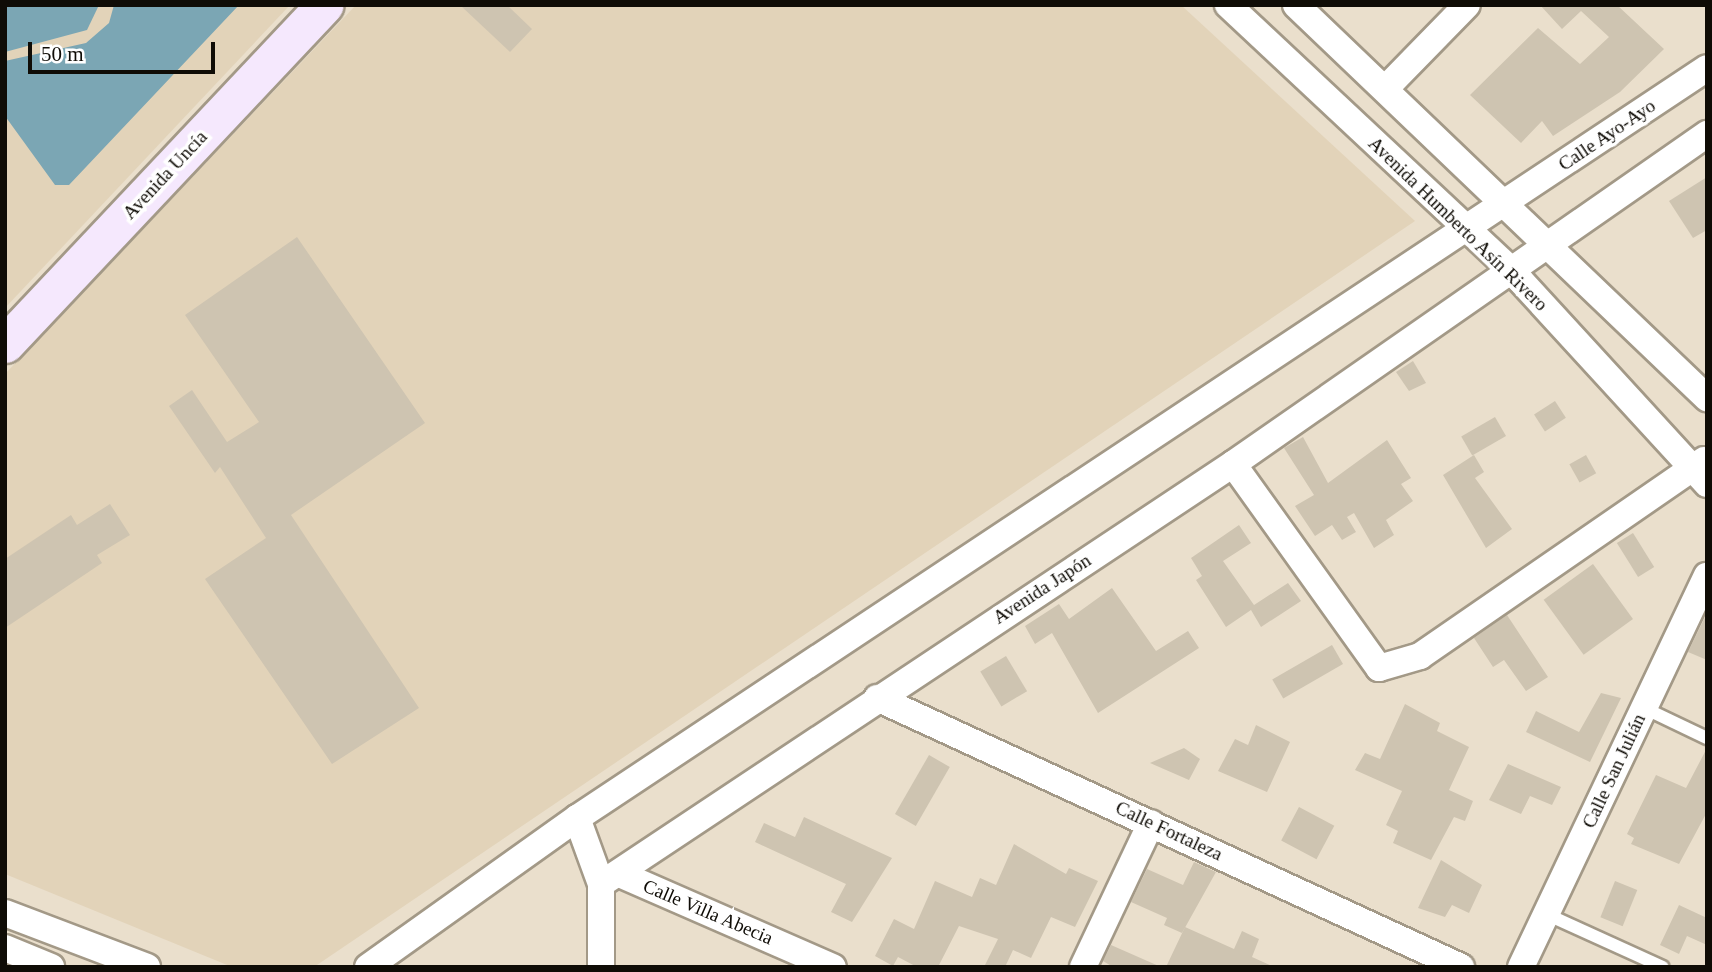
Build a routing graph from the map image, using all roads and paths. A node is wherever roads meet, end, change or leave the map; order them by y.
1 (325, 5) edge
2 (1228, 5) edge
3 (1296, 5) edge
4 (1467, 5) edge
5 (1707, 68) edge
6 (1385, 89) junction
7 (1707, 134) edge
8 (1508, 203) junction
9 (1467, 229) junction
10 (1548, 242) junction
11 (1510, 269) junction
12 (5, 344) edge
13 (1707, 398) edge
14 (1233, 464) junction
15 (1701, 470) edge
16 (1707, 576) edge
17 (877, 698) junction
18 (1644, 708) junction
19 (1707, 738) edge
20 (577, 818) junction
21 (1151, 823) junction
22 (611, 880) junction
23 (5, 913) edge
24 (1546, 914) junction
25 (5, 948) edge
26 (51, 967) edge
27 (147, 967) edge
28 (368, 967) edge
29 (601, 967) edge
30 (833, 967) edge
31 (1083, 967) edge
32 (1461, 967) edge
33 (1521, 967) edge
34 (1663, 967) edge

1 - 12 street, Avenida Uncía
2 - 9 street, Avenida Humberto Asín Rivero
3 - 6 street
4 - 6 street
5 - 8 street, Calle Ayo-Ayo
6 - 8 street
7 - 10 street
8 - 9 street
8 - 10 street
9 - 11 street, Avenida Humberto Asín Rivero
9 - 20 street
10 - 11 street, Avenida Japón
10 - 13 street
11 - 14 street, Avenida Japón
11 - 15 street, Avenida Humberto Asín Rivero
14 - 15 street
14 - 17 street, Avenida Japón
16 - 18 street, Calle San Julián
17 - 21 street, Calle Fortaleza
17 - 22 street, Avenida Japón
18 - 19 lane
18 - 24 street, Calle San Julián
20 - 22 street
20 - 28 street
21 - 31 street
21 - 32 street, Calle Fortaleza
22 - 29 street
22 - 30 street, Calle Villa Abecia
23 - 27 street
24 - 33 street, Calle San Julián
24 - 34 lane
25 - 26 street

